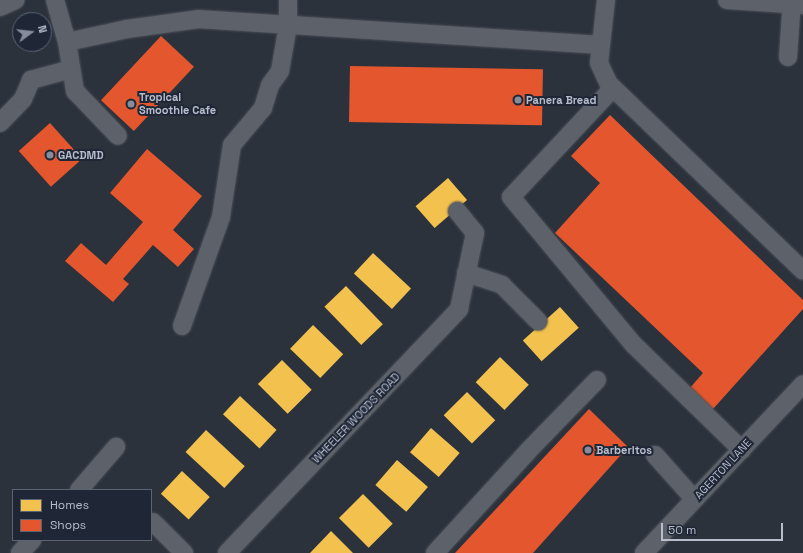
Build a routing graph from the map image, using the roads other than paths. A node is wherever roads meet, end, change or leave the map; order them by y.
1 (16, 0) edge
2 (55, 0) edge
3 (288, 0) edge
4 (606, 0) edge
5 (727, 0) edge
6 (795, 3) edge
7 (0, 7) edge
8 (288, 25) junction
9 (67, 42) junction
10 (600, 45) junction
11 (788, 57) dead end
12 (72, 69) junction
13 (613, 88) junction
14 (0, 123) edge
15 (118, 136) dead end
16 (457, 211) dead end
17 (803, 271) edge
18 (466, 273) junction
19 (538, 321) dead end
20 (182, 326) dead end
21 (597, 380) dead end
22 (803, 384) edge
23 (116, 447) dead end
24 (742, 450) junction
25 (654, 455) dead end
26 (80, 489) edge
27 (694, 499) junction
28 (154, 522) dead end
29 (31, 541) edge
30 (20, 553) edge
31 (184, 553) edge
32 (227, 553) edge
33 (435, 553) edge
34 (644, 553) edge

1 - 7 street
2 - 9 street
3 - 8 street
4 - 10 street
5 - 6 street
6 - 11 street
8 - 9 street
8 - 10 street
8 - 20 street
9 - 12 street
10 - 13 street
12 - 14 street
12 - 15 street
13 - 17 street
13 - 24 street
16 - 18 street, WHEELER WOODS ROAD
18 - 19 street
18 - 32 street, WHEELER WOODS ROAD
21 - 33 street
22 - 24 street, AGERTON LANE
23 - 26 street
24 - 27 street, AGERTON LANE
25 - 27 street
27 - 34 street, AGERTON LANE
28 - 31 street
29 - 30 street

